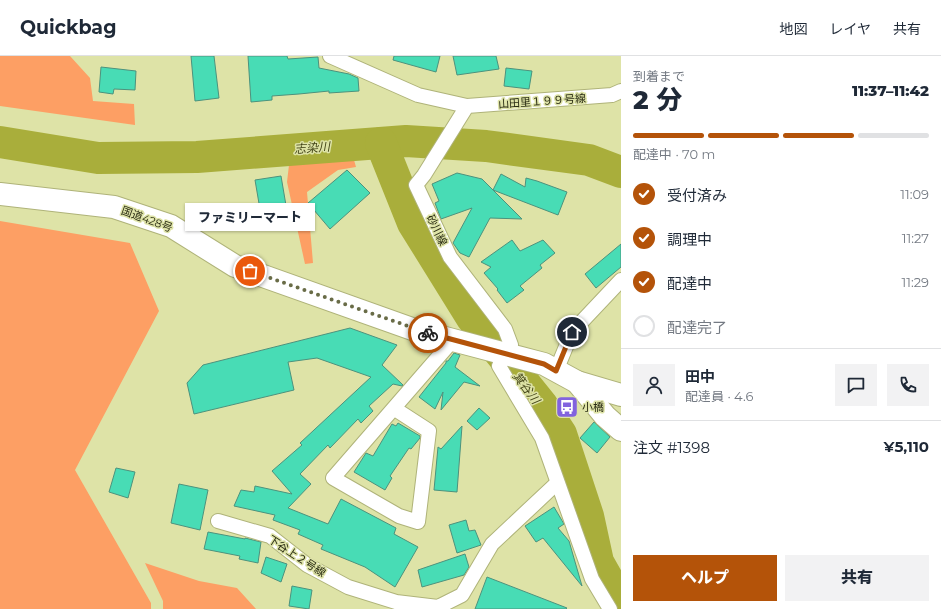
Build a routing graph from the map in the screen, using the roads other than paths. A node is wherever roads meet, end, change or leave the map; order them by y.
1 (330, 56) edge
2 (621, 91) edge
3 (466, 109) junction
4 (0, 194) edge
5 (621, 280) edge
6 (453, 340) junction
7 (508, 356) junction
8 (556, 371) junction
9 (577, 382) junction
10 (621, 395) edge
11 (395, 409) junction
12 (621, 430) edge
13 (557, 483) junction
14 (218, 521) dead end
15 (610, 609) edge

1 - 3 street
2 - 3 street, 山田里１９９号線
3 - 7 street, 砂川線
4 - 6 highway, 国道428号
5 - 8 street
6 - 7 highway, 国道428号
6 - 11 street
7 - 8 highway, 国道428号
7 - 13 street
8 - 9 highway, 国道428号
9 - 10 highway, 国道428号
9 - 12 highway, 国道428号
11 - 11 street
13 - 14 street, 下谷上２号線
13 - 15 street

